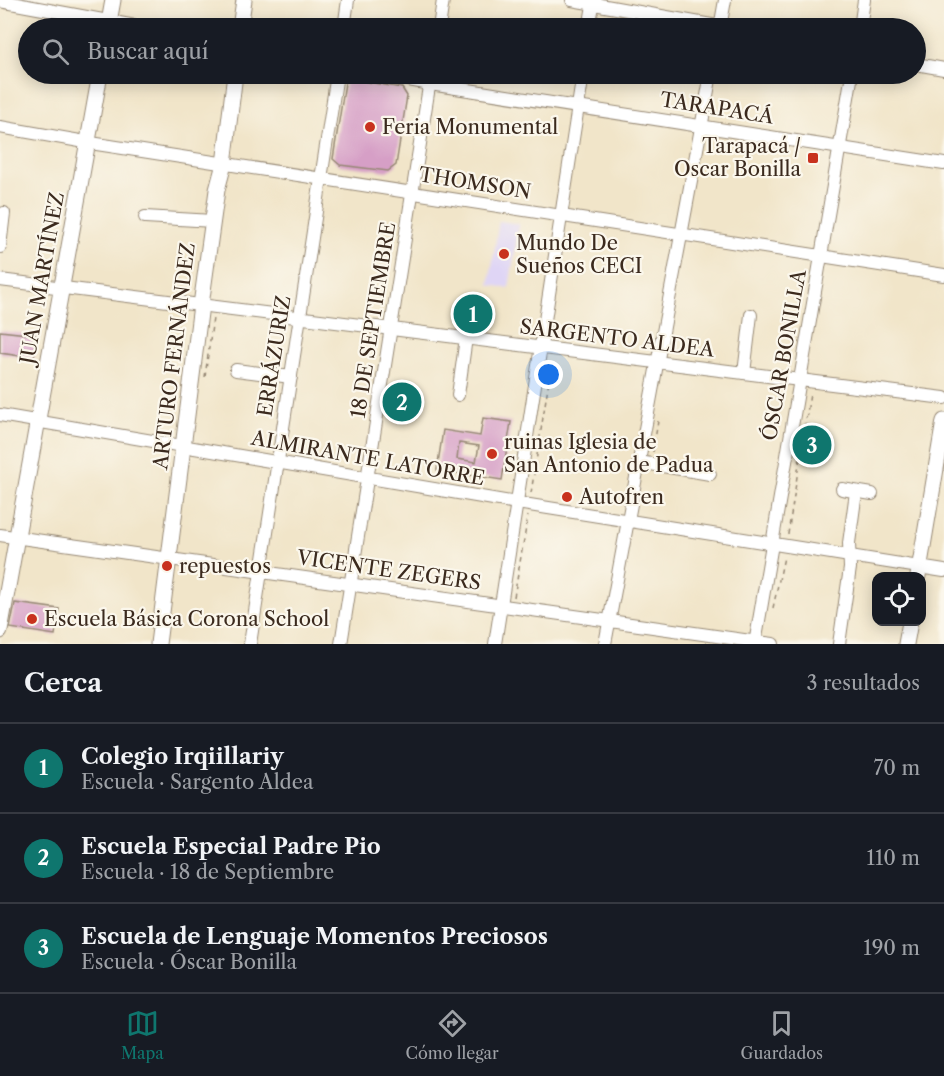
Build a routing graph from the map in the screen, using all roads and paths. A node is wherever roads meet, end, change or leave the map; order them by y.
1 (113, 0) edge
2 (244, 0) edge
3 (348, 0) edge
4 (443, 0) edge
5 (572, 0) edge
6 (725, 0) edge
7 (864, 0) edge
8 (0, 1) edge
9 (594, 2) edge
10 (76, 18) edge
11 (109, 18) edge
12 (241, 18) edge
13 (345, 18) edge
14 (440, 18) edge
15 (592, 18) edge
16 (673, 18) edge
17 (723, 18) edge
18 (861, 18) edge
19 (926, 66) edge
20 (944, 69) edge
21 (98, 84) edge
22 (234, 84) edge
23 (335, 84) edge
24 (430, 84) edge
25 (458, 84) edge
26 (581, 84) edge
27 (709, 84) edge
28 (850, 84) edge
29 (578, 106) junction
30 (702, 126) junction
31 (0, 127) edge
32 (87, 143) junction
33 (839, 147) junction
34 (224, 164) junction
35 (944, 164) edge
36 (321, 179) junction
37 (412, 193) junction
38 (4, 213) dead end
39 (561, 216) junction
40 (145, 217) dead end
41 (213, 221) junction
42 (681, 235) junction
43 (0, 247) edge
44 (821, 256) junction
45 (944, 275) edge
46 (0, 280) edge
47 (62, 286) junction
48 (201, 305) junction
49 (751, 315) dead end
50 (300, 318) junction
51 (391, 329) junction
52 (466, 338) junction
53 (541, 348) junction
54 (552, 361) dead end
55 (658, 363) junction
56 (236, 370) dead end
57 (744, 373) junction
58 (291, 377) junction
59 (800, 380) junction
60 (810, 394) dead end
61 (458, 395) dead end
62 (944, 398) edge
63 (0, 415) edge
64 (38, 421) junction
65 (944, 422) edge
66 (183, 446) junction
67 (639, 462) junction
68 (278, 463) junction
69 (711, 474) dead end
70 (368, 478) junction
71 (842, 489) dead end
72 (856, 492) junction
73 (531, 493) dead end
74 (872, 494) dead end
75 (517, 503) junction
76 (528, 516) dead end
77 (628, 520) junction
78 (788, 534) dead end
79 (0, 535) edge
80 (17, 537) junction
81 (772, 543) junction
82 (849, 556) junction
83 (784, 557) dead end
84 (168, 559) junction
85 (944, 571) edge
86 (261, 572) junction
87 (918, 572) edge
88 (351, 584) junction
89 (507, 606) junction
90 (772, 611) dead end
91 (609, 621) junction
92 (909, 626) edge
93 (0, 631) edge
94 (755, 643) edge
95 (158, 644) edge
96 (250, 644) edge
97 (341, 644) edge
98 (495, 644) edge
99 (605, 644) edge
100 (773, 644) edge
101 (839, 644) edge
102 (906, 644) edge

1 - 11 main road
2 - 12 main road
3 - 13 street
4 - 14 street
5 - 9 street
6 - 17 street
7 - 18 street
8 - 10 street
9 - 15 street
9 - 16 street
19 - 20 street
21 - 32 main road, JUAN MARTÍNEZ
22 - 34 main road, ARTURO FERNÁNDEZ
23 - 36 street, ERRÁZURIZ
24 - 37 street, 18 DE SEPTIEMBRE
25 - 29 street, TARAPACÁ
26 - 29 street
27 - 30 street
28 - 33 street, ÓSCAR BONILLA
29 - 30 street, TARAPACÁ
29 - 39 street
30 - 33 street, TARAPACÁ
30 - 42 street
31 - 32 street, THOMSON
32 - 34 street, THOMSON
32 - 47 main road, JUAN MARTÍNEZ
33 - 35 street, TARAPACÁ
33 - 44 street, ÓSCAR BONILLA
34 - 36 street, THOMSON
34 - 41 main road, ARTURO FERNÁNDEZ
36 - 37 street, THOMSON
36 - 50 street, ERRÁZURIZ
37 - 39 street, THOMSON
37 - 51 street, 18 DE SEPTIEMBRE
38 - 43 street
39 - 42 street, THOMSON
39 - 53 street
40 - 41 street
41 - 48 main road, ARTURO FERNÁNDEZ
42 - 44 street, THOMSON
42 - 55 street
44 - 45 street, THOMSON
44 - 59 street, ÓSCAR BONILLA
46 - 47 street, SARGENTO ALDEA
47 - 48 street, SARGENTO ALDEA
47 - 64 main road, JUAN MARTÍNEZ
48 - 50 street, SARGENTO ALDEA
48 - 66 main road, ARTURO FERNÁNDEZ
49 - 57 street
50 - 51 street, SARGENTO ALDEA
50 - 58 street, ERRÁZURIZ
51 - 52 street, SARGENTO ALDEA
51 - 70 street, 18 DE SEPTIEMBRE
52 - 53 street, SARGENTO ALDEA
52 - 61 street
53 - 55 street, SARGENTO ALDEA
53 - 75 street
54 - 73 path
55 - 57 street, SARGENTO ALDEA
55 - 67 street
56 - 58 street
57 - 59 street, SARGENTO ALDEA
58 - 68 street, ERRÁZURIZ
59 - 62 street, SARGENTO ALDEA
59 - 81 street, ÓSCAR BONILLA
60 - 78 path
63 - 64 street, ALMIRANTE LATORRE
64 - 66 street, ALMIRANTE LATORRE
64 - 80 main road, JUAN MARTÍNEZ
65 - 87 main road
66 - 68 street, ALMIRANTE LATORRE
66 - 84 main road, ARTURO FERNÁNDEZ
67 - 69 street
67 - 77 street
68 - 70 street, ALMIRANTE LATORRE
68 - 86 street, ERRÁZURIZ
70 - 75 street, ALMIRANTE LATORRE
70 - 88 street, 18 DE SEPTIEMBRE
71 - 72 street
72 - 74 street
72 - 82 street
75 - 77 street, ALMIRANTE LATORRE
75 - 89 street
76 - 89 path
77 - 81 street, ALMIRANTE LATORRE
77 - 91 street
79 - 80 street, VICENTE ZEGERS
80 - 84 street, VICENTE ZEGERS
80 - 93 main road, JUAN MARTÍNEZ
81 - 82 street, ALMIRANTE LATORRE
81 - 94 street, ÓSCAR BONILLA
82 - 87 street, ALMIRANTE LATORRE
82 - 101 street
83 - 90 path
84 - 86 street, VICENTE ZEGERS
84 - 95 main road, ARTURO FERNÁNDEZ
85 - 87 street, ALMIRANTE LATORRE
86 - 88 street, VICENTE ZEGERS
86 - 96 street, ERRÁZURIZ
88 - 89 street, VICENTE ZEGERS
88 - 97 street, 18 DE SEPTIEMBRE
89 - 91 street, VICENTE ZEGERS
89 - 98 street
91 - 94 street, VICENTE ZEGERS
91 - 99 street
92 - 102 main road
94 - 100 street, VICENTE ZEGERS

